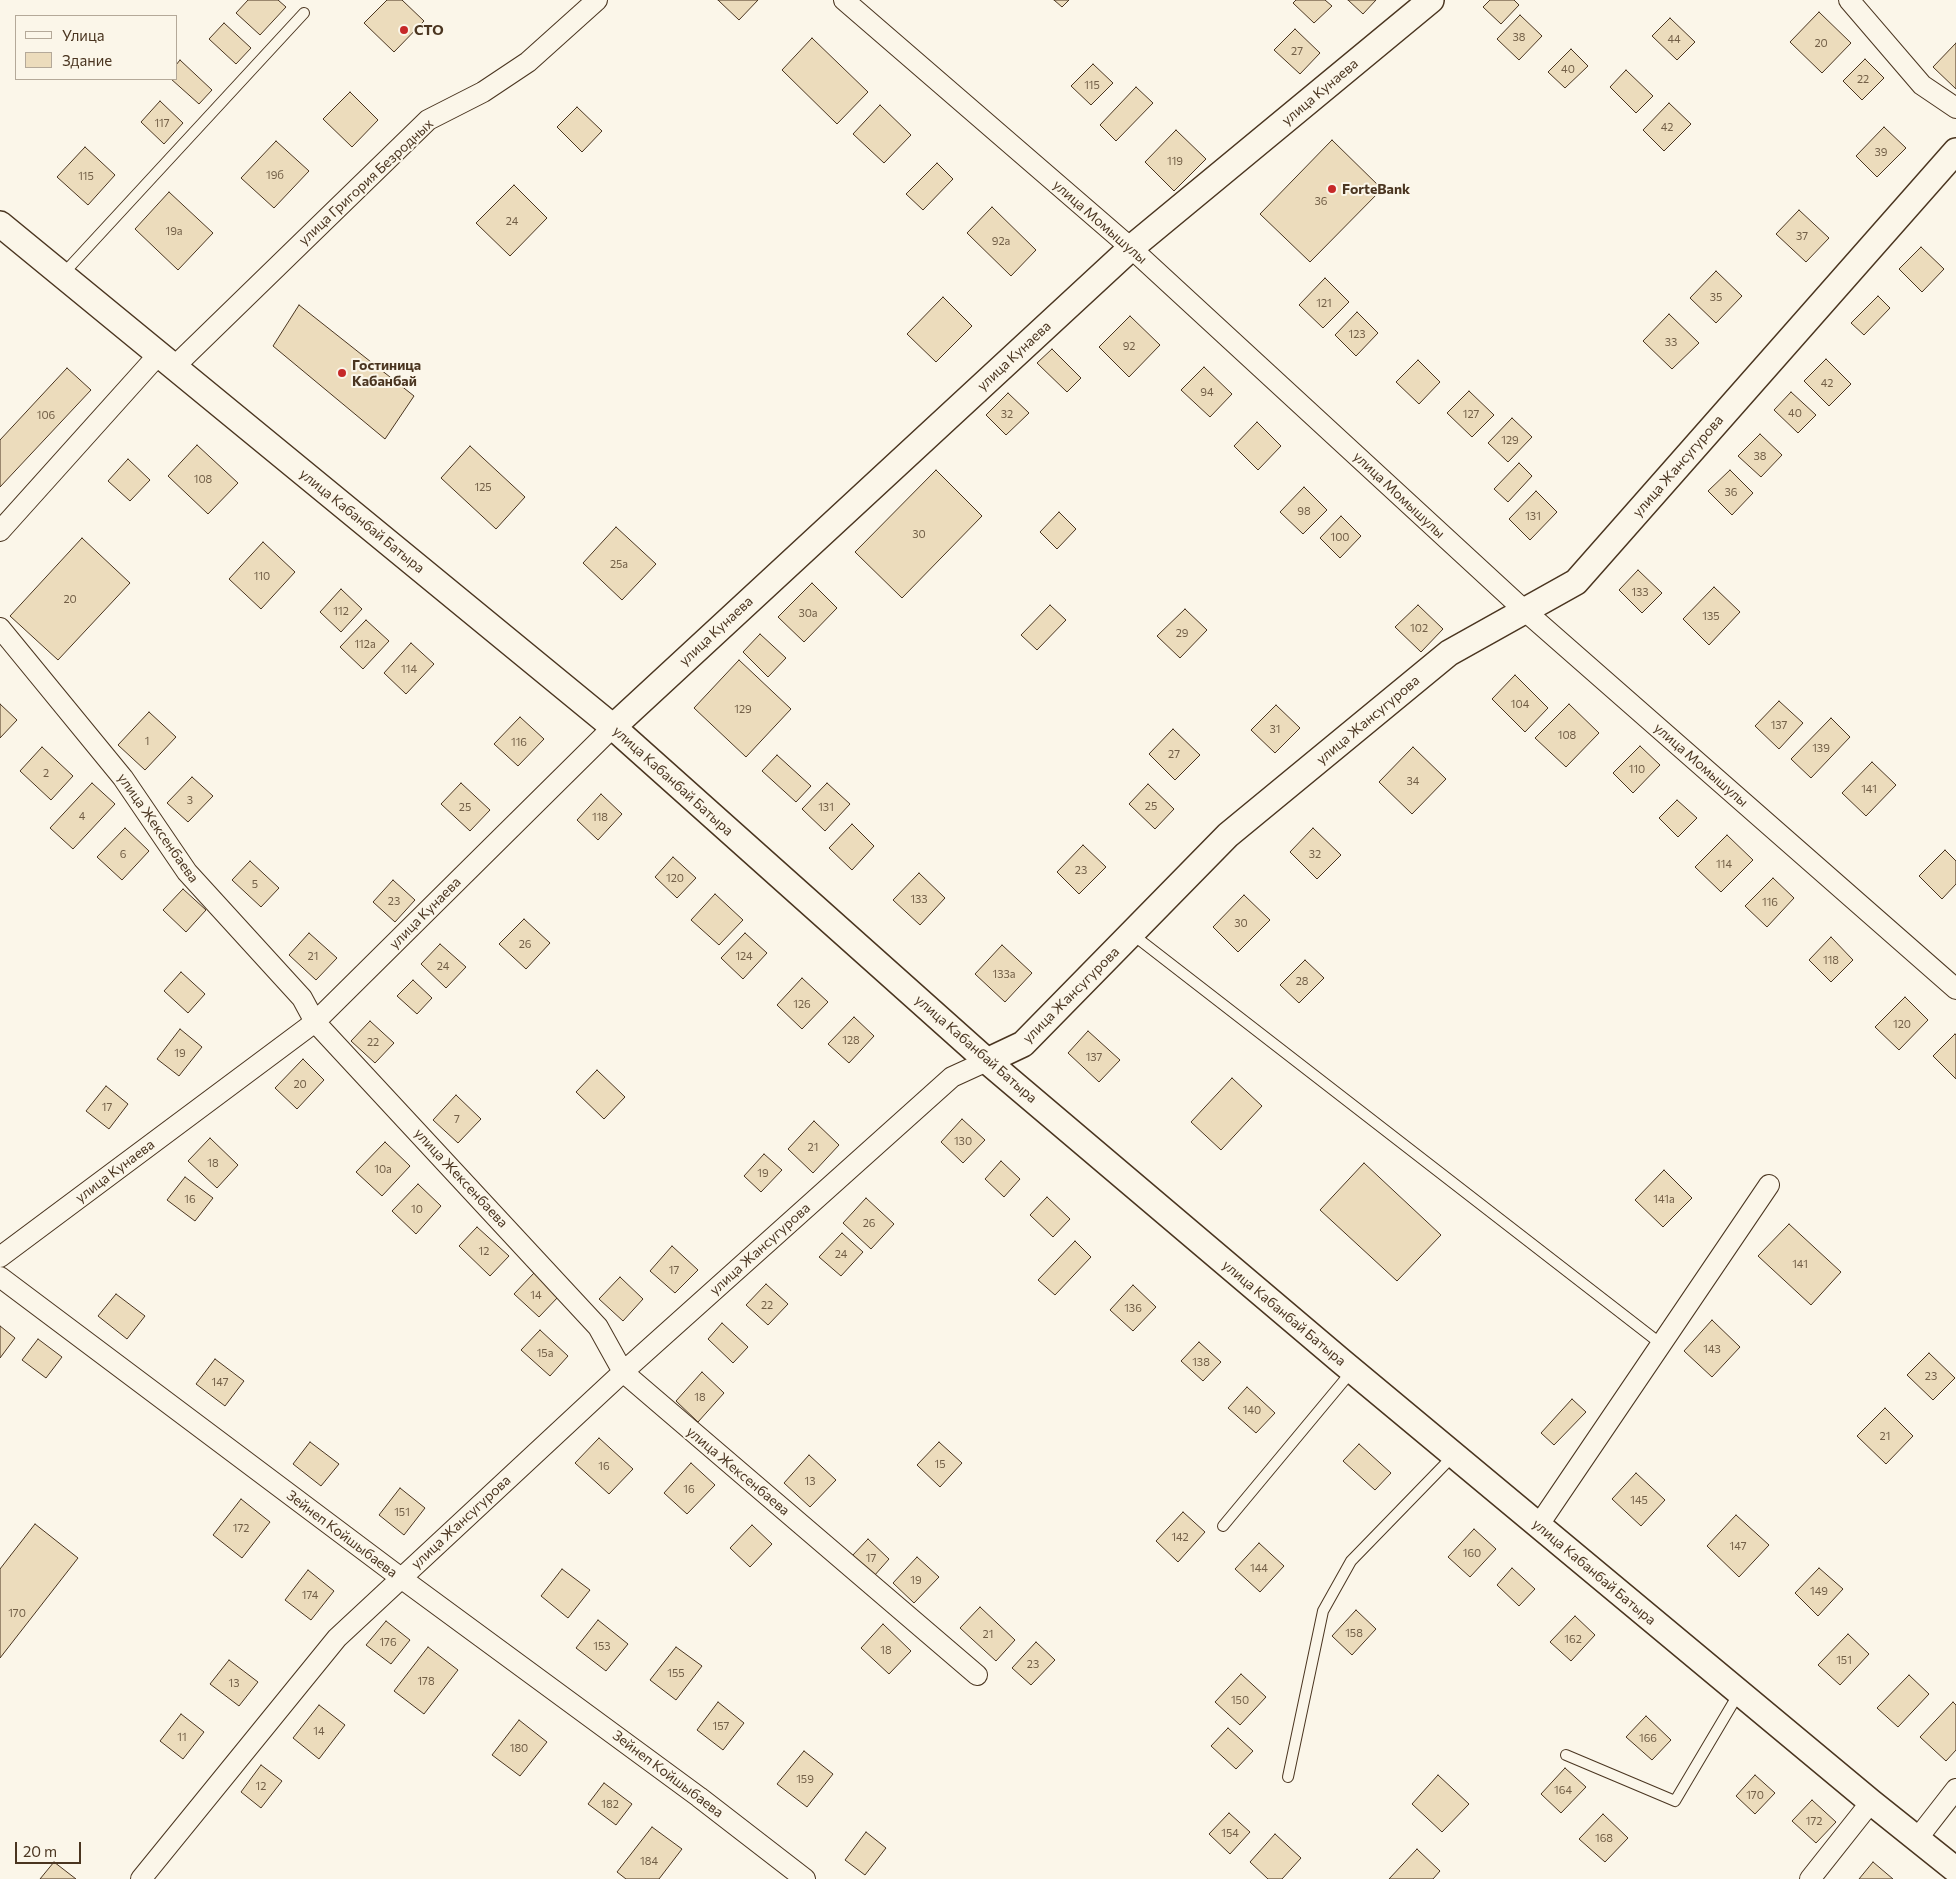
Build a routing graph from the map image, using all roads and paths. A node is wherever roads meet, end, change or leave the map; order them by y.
1 (597, 0) edge
2 (844, 0) edge
3 (1849, 0) edge
4 (1428, 1) edge
5 (304, 13) dead end
6 (1956, 108) edge
7 (1956, 151) edge
8 (0, 224) edge
9 (1131, 248) junction
10 (62, 275) junction
11 (166, 361) junction
12 (0, 531) edge
13 (1524, 610) junction
14 (0, 628) edge
15 (613, 727) junction
16 (1131, 934) junction
17 (1956, 989) edge
18 (315, 1022) junction
19 (987, 1061) junction
20 (1769, 1185) dead end
21 (0, 1257) edge
22 (0, 1277) edge
23 (1661, 1344) junction
24 (1352, 1371) junction
25 (623, 1372) junction
26 (1454, 1455) junction
27 (1224, 1526) dead end
28 (1538, 1526) junction
29 (401, 1578) junction
30 (977, 1675) dead end
31 (1739, 1693) junction
32 (1566, 1755) dead end
33 (1288, 1777) dead end
34 (1956, 1789) edge
35 (1871, 1802) junction
36 (1917, 1839) junction
37 (1956, 1870) edge
38 (141, 1879) edge
39 (805, 1879) edge
40 (1810, 1879) edge

1 - 11 street, улица Григория Безродных
2 - 9 street, улица Момышулы
3 - 6 street
4 - 9 street, улица Кунаева
5 - 10 lane
7 - 13 street, улица Жансугурова
8 - 10 street, улица Кабанбай Батыра
9 - 13 street, улица Момышулы
9 - 15 street, улица Кунаева
10 - 11 street, улица Кабанбай Батыра
11 - 12 street, улица Григория Безродных
11 - 15 street, улица Кабанбай Батыра
13 - 16 street, улица Жансугурова
13 - 17 street, улица Момышулы
14 - 18 street, улица Жексенбаева
15 - 18 street, улица Кунаева
15 - 19 street, улица Кабанбай Батыра
16 - 19 street, улица Жансугурова
16 - 23 lane
18 - 21 street, улица Кунаева
18 - 25 street, улица Жексенбаева
19 - 24 street, улица Кабанбай Батыра
19 - 25 street, улица Жансугурова
20 - 23 street
22 - 29 street, Зейнеп Койшыбаева
23 - 28 street
24 - 26 street, улица Кабанбай Батыра
24 - 27 lane
25 - 29 street, улица Жансугурова
25 - 30 street, улица Жексенбаева
26 - 28 street, улица Кабанбай Батыра
26 - 33 lane
28 - 31 street, улица Кабанбай Батыра
29 - 38 street, улица Жансугурова
29 - 39 street, Зейнеп Койшыбаева
31 - 32 lane
31 - 35 street, улица Кабанбай Батыра
34 - 36 street
35 - 36 street, улица Кабанбай Батыра
35 - 40 street
36 - 37 street, улица Кабанбай Батыра

